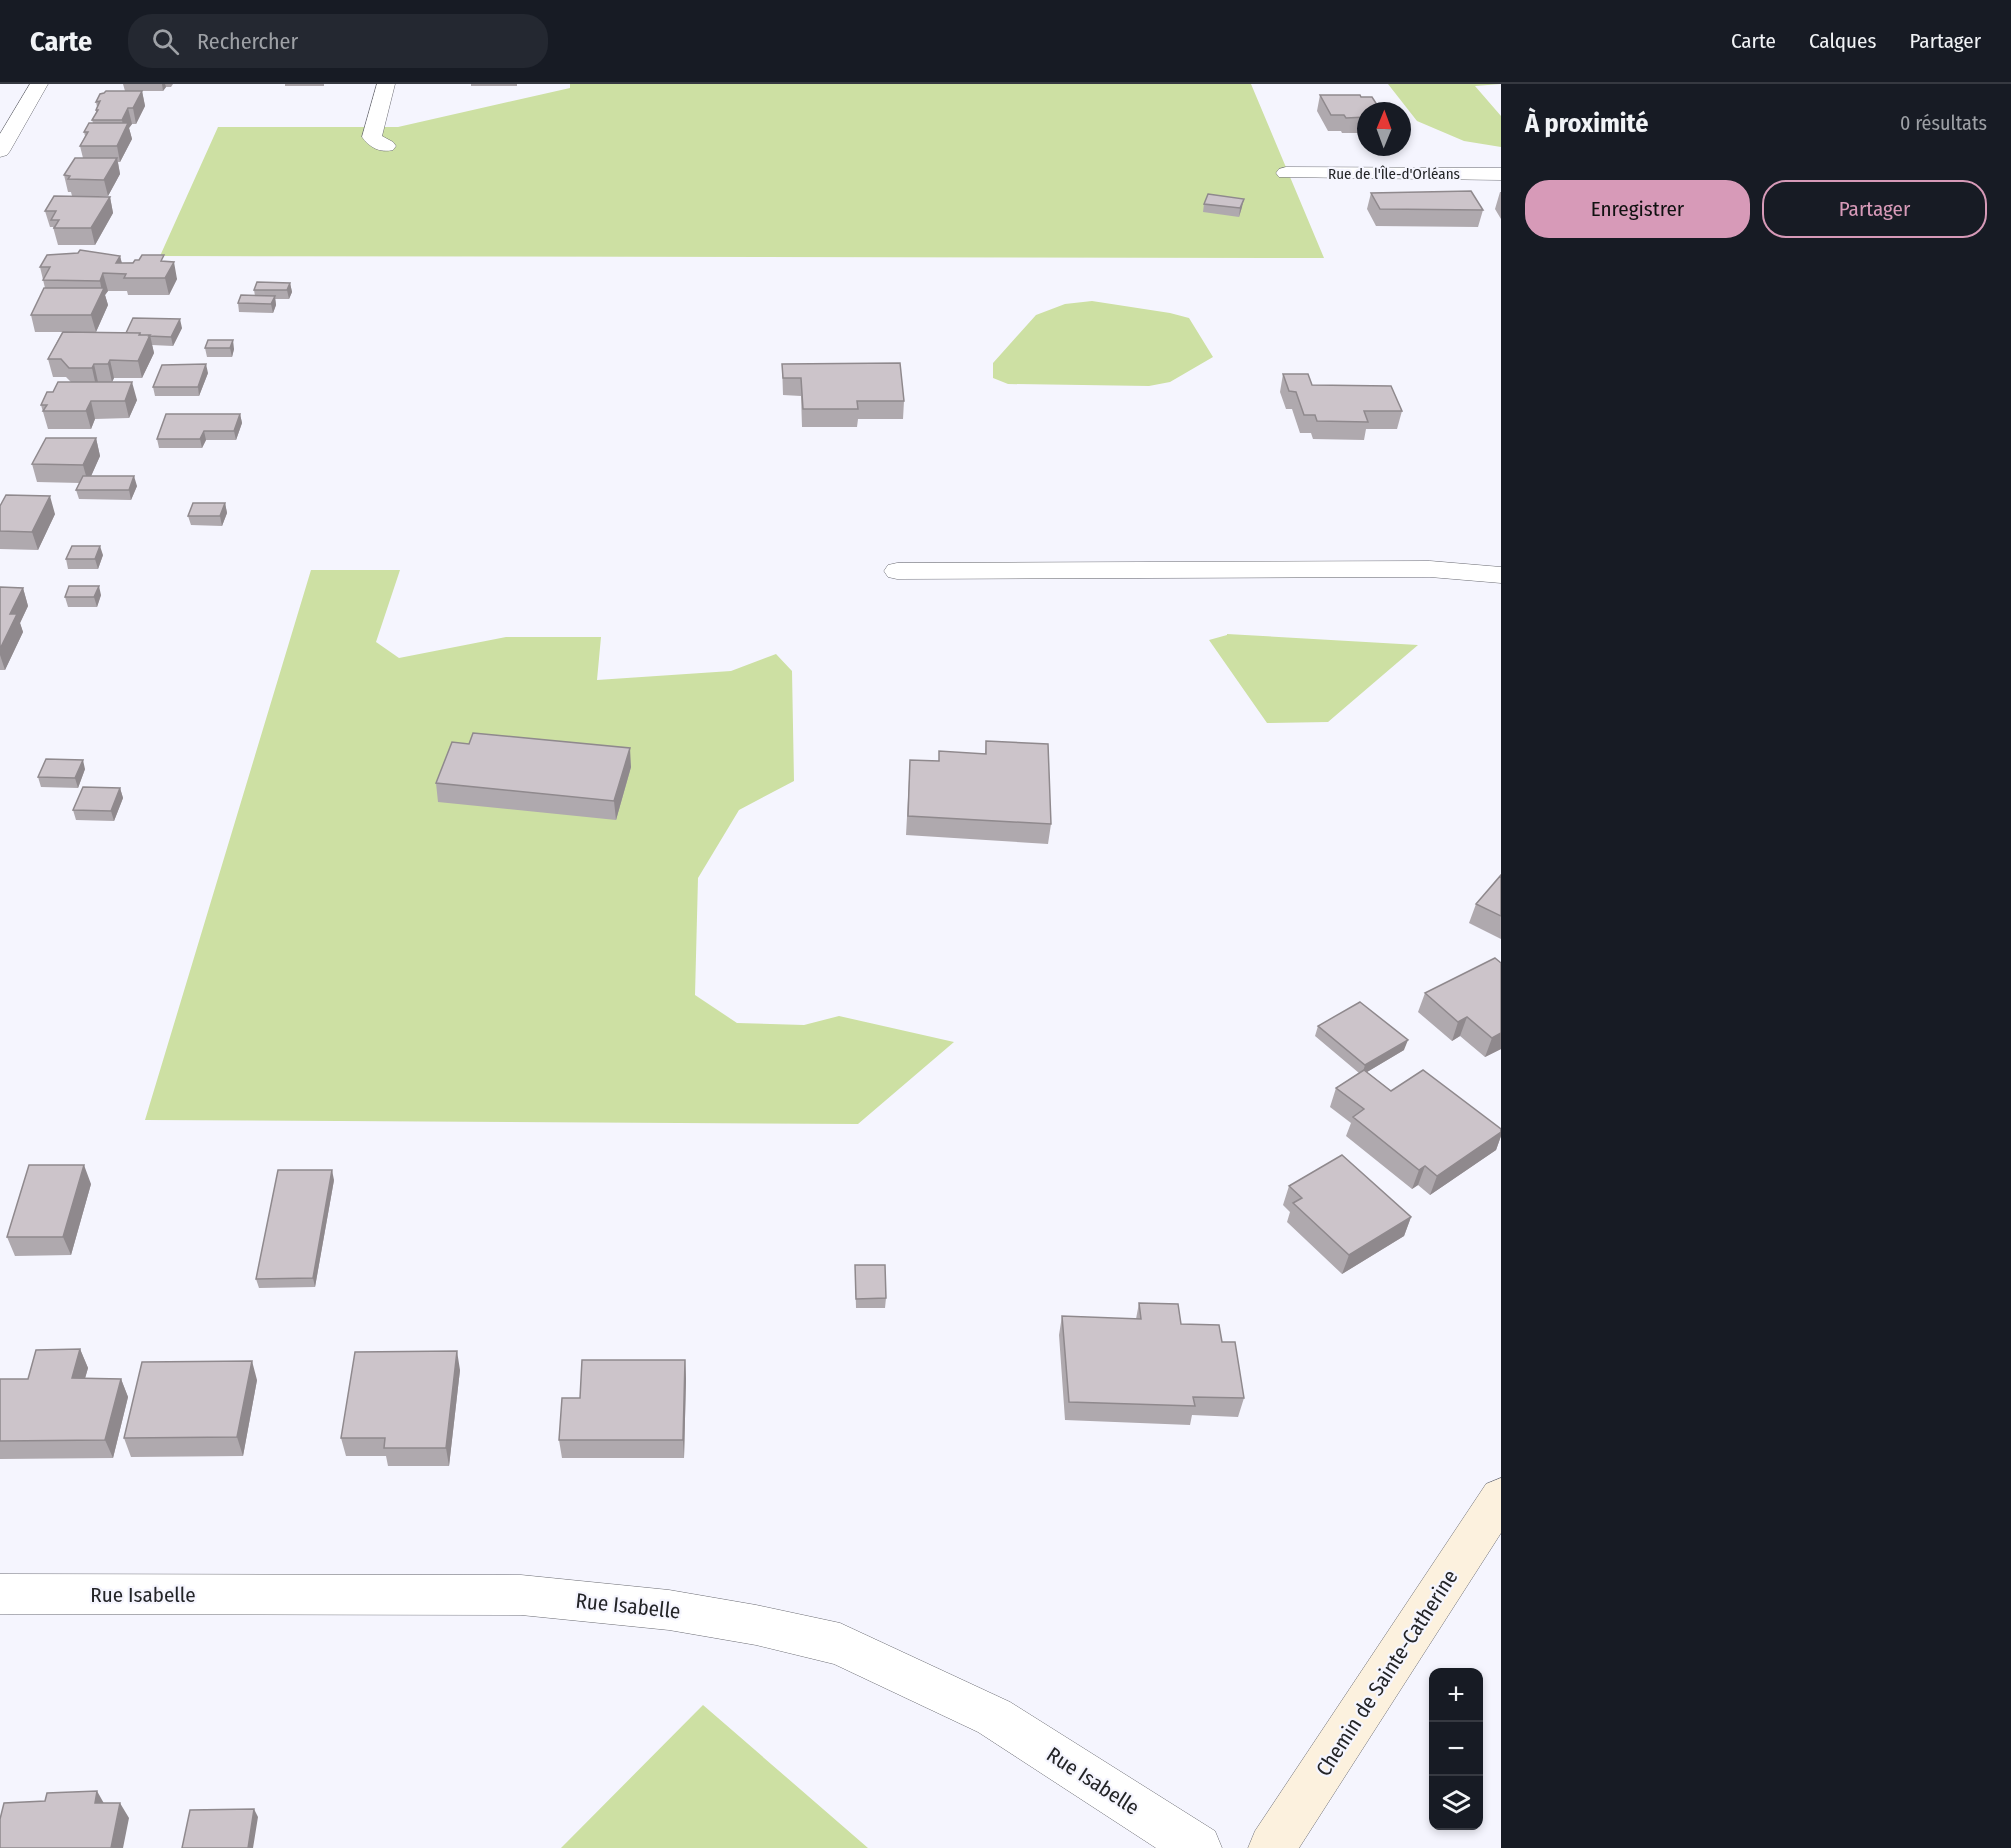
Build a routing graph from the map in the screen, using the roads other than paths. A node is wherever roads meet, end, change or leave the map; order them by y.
1 (39, 84) edge
2 (386, 84) edge
3 (386, 146) dead end
4 (0, 151) edge
5 (1286, 173) dead end
6 (1501, 174) edge
7 (897, 572) dead end
8 (1501, 575) edge
9 (1501, 1497) edge
10 (0, 1594) edge
11 (1198, 1848) edge
12 (1272, 1848) edge

1 - 4 street
2 - 3 street
5 - 6 street, Rue de l'Île-d'Orléans
7 - 8 street
9 - 12 main road, Chemin de Sainte-Catherine
10 - 11 street, Rue Isabelle

